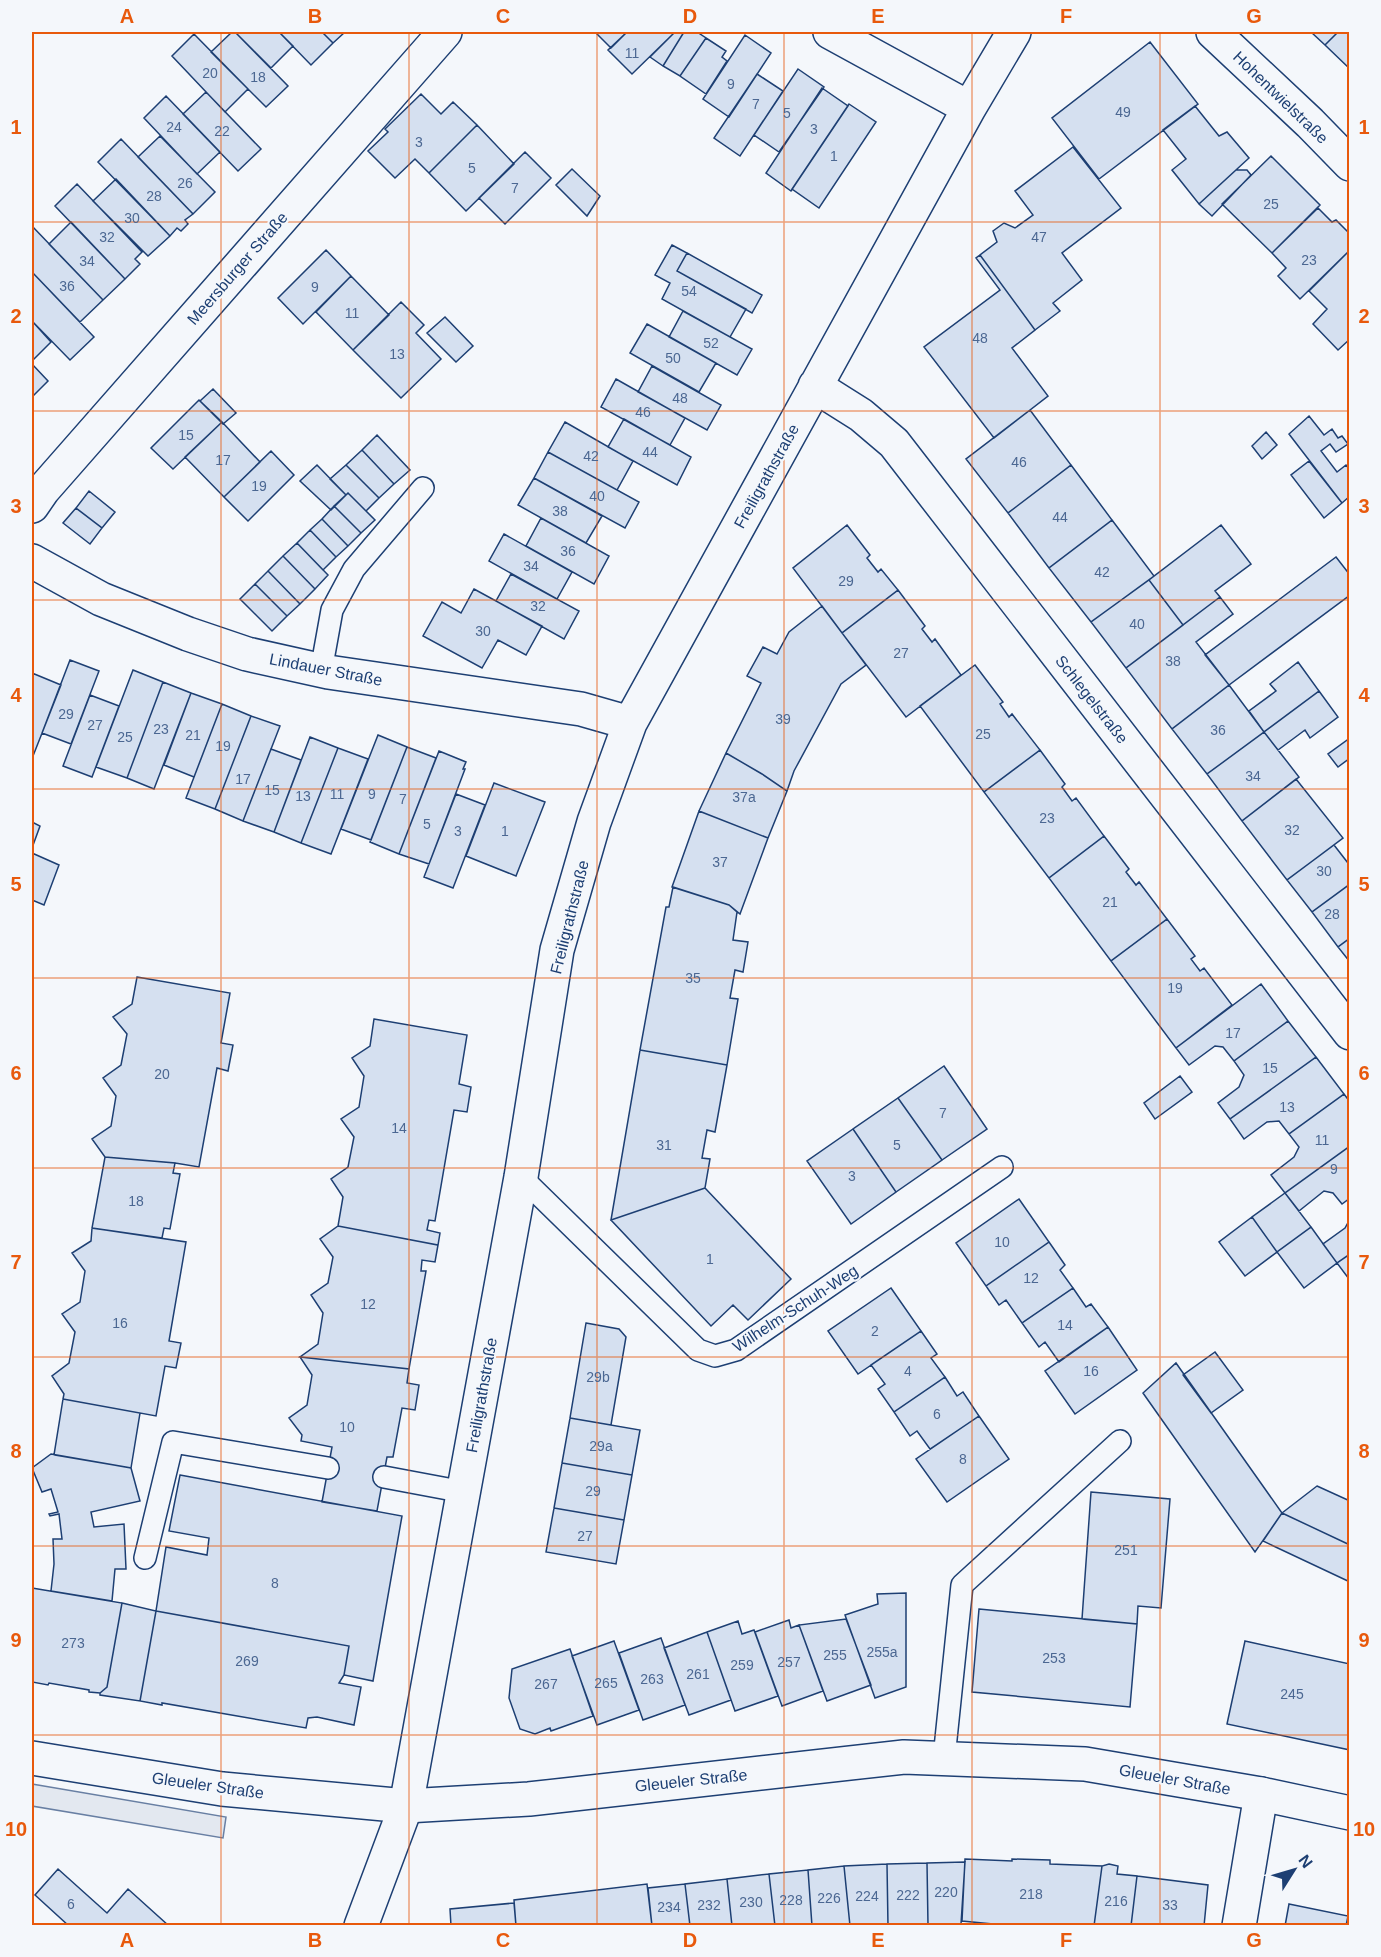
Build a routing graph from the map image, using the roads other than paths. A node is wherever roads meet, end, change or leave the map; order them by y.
1 (445, 32) edge
2 (830, 32) edge
3 (1014, 32) edge
4 (1212, 32) edge
5 (969, 108) junction
6 (1350, 164) edge
7 (815, 386) junction
8 (423, 488) dead end
9 (32, 506) edge
10 (33, 566) edge
11 (321, 671) junction
12 (630, 723) junction
13 (1350, 1033) edge
14 (1002, 1167) dead end
15 (521, 1177) junction
16 (1120, 1441) dead end
17 (328, 1468) dead end
18 (384, 1478) dead end
19 (464, 1491) junction
20 (145, 1558) dead end
21 (32, 1758) edge
22 (944, 1758) junction
23 (1261, 1794) junction
24 (406, 1806) junction
25 (1350, 1813) edge
26 (361, 1926) edge
27 (1239, 1926) edge

1 - 9 street, Meersburger Straße
2 - 5 street
3 - 5 street, Freiligrathstraße
4 - 6 street, Hohentwielstraße
5 - 7 street, Freiligrathstraße
7 - 12 street, Freiligrathstraße
7 - 13 street, Schlegelstraße
8 - 11 lane
10 - 11 street, Lindauer Straße
11 - 12 street, Lindauer Straße
12 - 15 street, Freiligrathstraße
14 - 15 lane, Wilhelm-Schuh-Weg
15 - 19 street, Freiligrathstraße
16 - 22 lane
17 - 20 lane
18 - 19 lane
19 - 24 street, Freiligrathstraße
21 - 24 street, Gleueler Straße
22 - 23 street, Gleueler Straße
22 - 24 street, Gleueler Straße
23 - 25 street, Gleueler Straße
23 - 27 street
24 - 26 street, Freiligrathstraße

